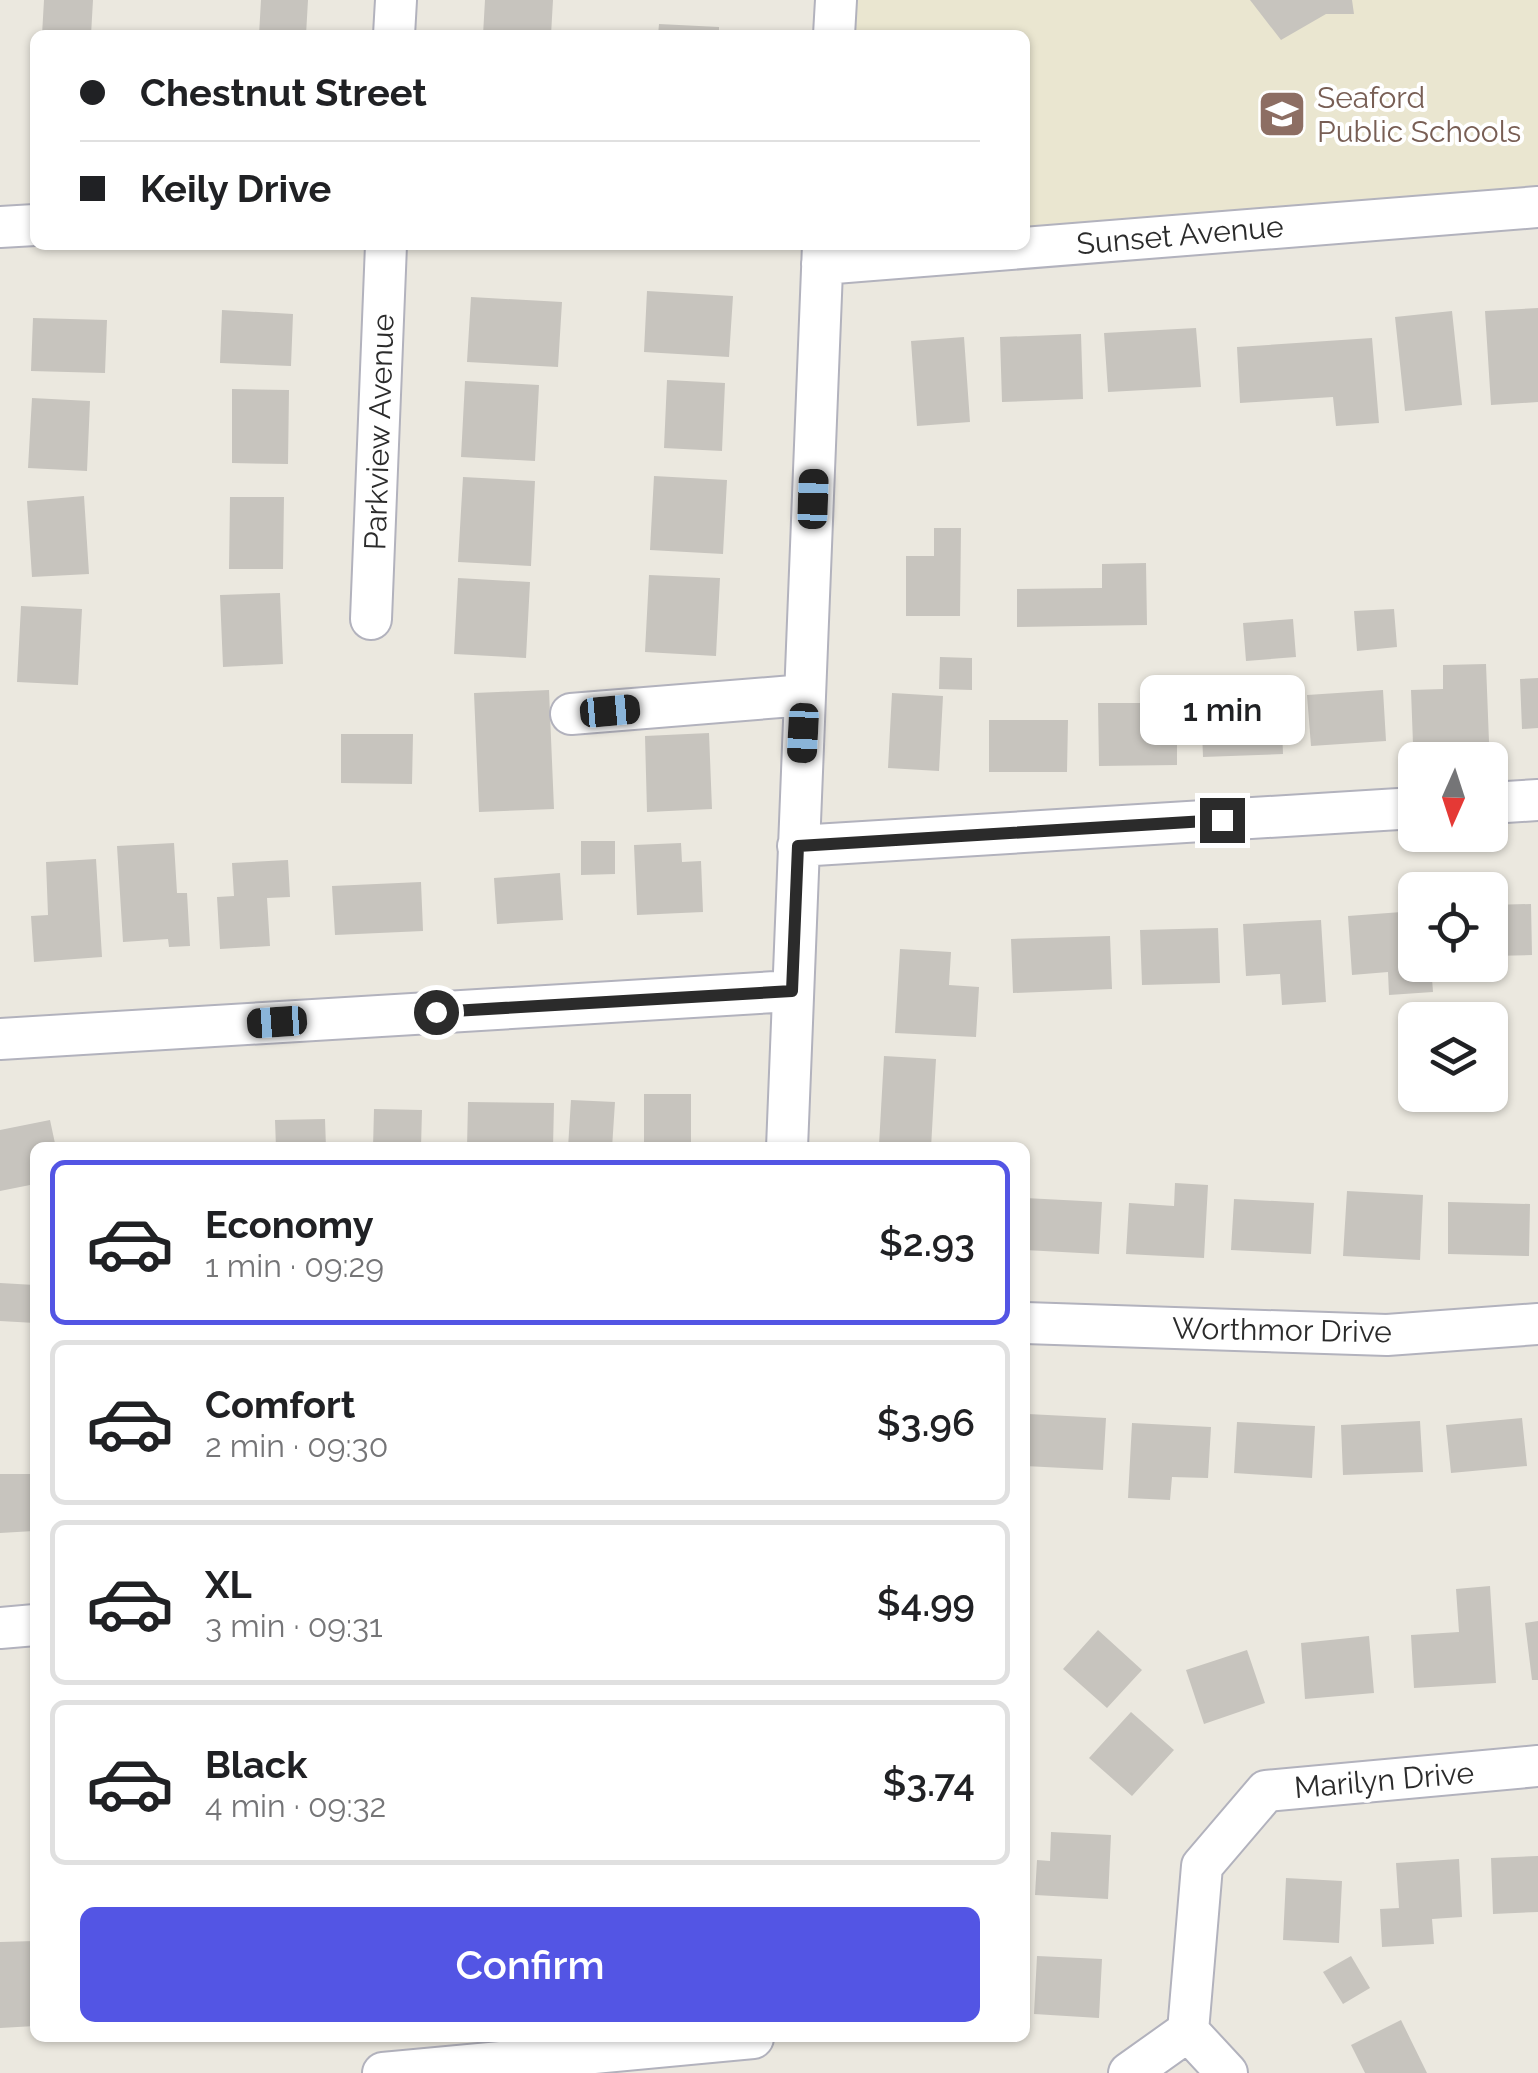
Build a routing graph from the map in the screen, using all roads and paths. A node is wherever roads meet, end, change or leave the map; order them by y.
1 (396, 0) edge
2 (836, 0) edge
3 (394, 30) edge
4 (834, 30) edge
5 (1538, 206) edge
6 (30, 225) edge
7 (0, 226) edge
8 (1030, 241) edge
9 (386, 250) edge
10 (896, 250) edge
11 (823, 255) edge
12 (371, 619) dead end
13 (805, 695) junction
14 (572, 714) dead end
15 (1538, 800) edge
16 (1508, 802) edge
17 (1398, 809) edge
18 (798, 846) junction
19 (792, 991) junction
20 (0, 1039) edge
21 (787, 1142) edge
22 (1030, 1323) edge
23 (1538, 1324) edge
24 (30, 1625) edge
25 (0, 1628) edge
26 (1538, 1766) edge
27 (1188, 2032) junction
28 (711, 2042) edge
29 (753, 2042) edge
30 (383, 2073) edge
31 (752, 2073) edge
32 (1129, 2073) edge
33 (1228, 2073) edge

1 - 3 street
2 - 4 street
5 - 8 street, Sunset Avenue
6 - 7 street
9 - 12 street, Parkview Avenue
10 - 11 street, Sunset Avenue
11 - 13 street
13 - 14 street
13 - 18 street
15 - 16 street
17 - 18 street
18 - 19 street
19 - 20 street
19 - 21 street
22 - 23 street, Worthmor Drive
24 - 25 street
26 - 27 street, Marilyn Drive
27 - 32 street
27 - 33 street
28 - 30 street
29 - 31 street

